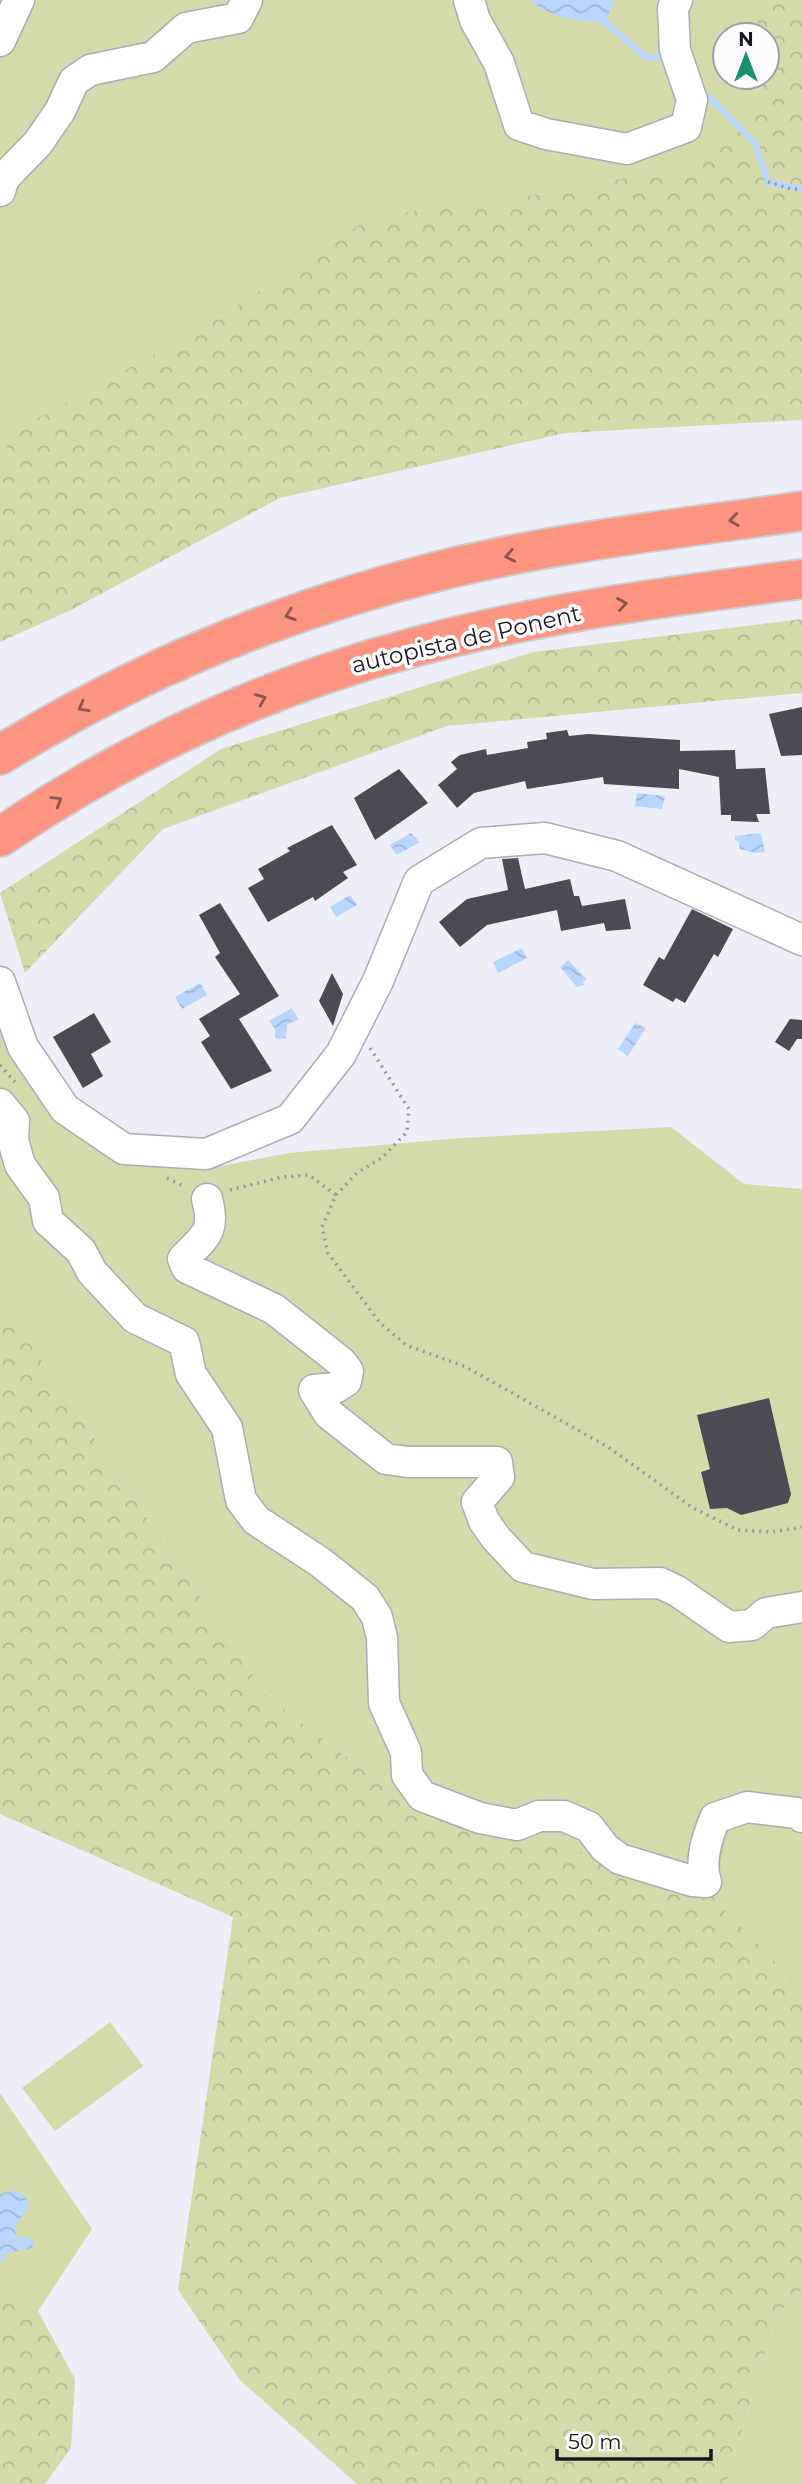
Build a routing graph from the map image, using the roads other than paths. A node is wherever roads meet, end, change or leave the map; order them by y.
1 (19, 0) edge
2 (247, 0) edge
3 (468, 0) edge
4 (677, 0) edge
5 (0, 41) edge
6 (0, 191) edge
7 (802, 511) edge
8 (802, 579) edge
9 (0, 755) edge
10 (0, 837) edge
11 (802, 940) edge
12 (0, 982) edge
13 (8, 1093) edge
14 (208, 1199) road end
15 (802, 1607) edge
16 (802, 1817) edge

1 - 5 street
2 - 6 street
3 - 4 street
7 -> 9 highway
10 -> 8 highway, autopista de Ponent
11 - 12 street
13 - 16 street
14 - 15 street

